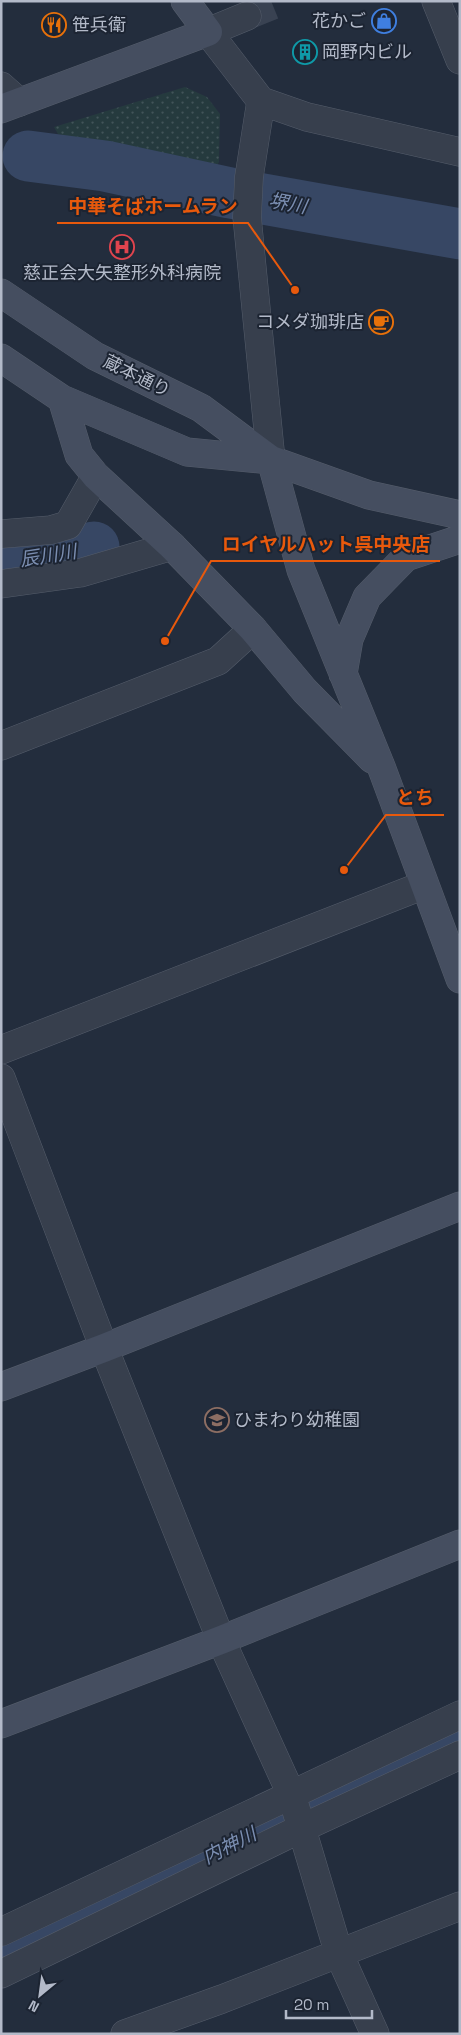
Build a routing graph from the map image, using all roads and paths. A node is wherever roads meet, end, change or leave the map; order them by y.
1 (185, 1) edge
2 (436, 1) edge
3 (247, 16) tunnel mouth
4 (208, 32) junction
5 (460, 60) edge
6 (7, 99) edge
7 (261, 101) junction
8 (460, 152) edge
9 (1, 293) edge
10 (1, 358) edge
11 (62, 399) junction
12 (271, 460) junction
13 (96, 476) junction
14 (460, 515) edge
15 (1, 534) edge
16 (460, 538) edge
17 (172, 546) junction
18 (1, 584) edge
19 (253, 629) junction
20 (344, 674) junction
21 (1, 746) edge
22 (382, 769) junction
23 (424, 885) junction
24 (460, 979) edge
25 (1, 1050) edge
26 (1, 1078) edge
27 (460, 1206) edge
28 (104, 1348) junction
29 (1, 1387) edge
30 (460, 1544) edge
31 (221, 1640) junction
32 (460, 1715) edge
33 (1, 1724) edge
34 (460, 1755) edge
35 (297, 1813) junction
36 (460, 1906) edge
37 (1, 1932) edge
38 (339, 1954) junction
39 (1, 1974) edge
40 (125, 2034) edge
41 (375, 2034) edge

1 - 4 street
2 - 5 street
3 - 4 street
4 - 6 street
4 - 7 street
7 - 8 street
7 - 12 street
9 - 12 street, 蔵本通り
10 - 11 street, 蔵本通り
11 - 12 street, 蔵本通り
11 - 13 street
12 - 14 street, 蔵本通り
12 - 20 street
13 - 15 street
13 - 17 street
16 - 20 street
17 - 18 street
17 - 19 street
19 - 21 street
19 - 22 street
20 - 22 street
22 - 23 street
23 - 24 street
23 - 25 street
26 - 28 street
27 - 28 street
28 - 29 street
28 - 31 street
30 - 31 street
31 - 33 street
31 - 35 street
32 - 35 street
34 - 35 street
35 - 37 street
35 - 38 street
35 - 39 street
36 - 38 street
38 - 40 street
38 - 41 street

